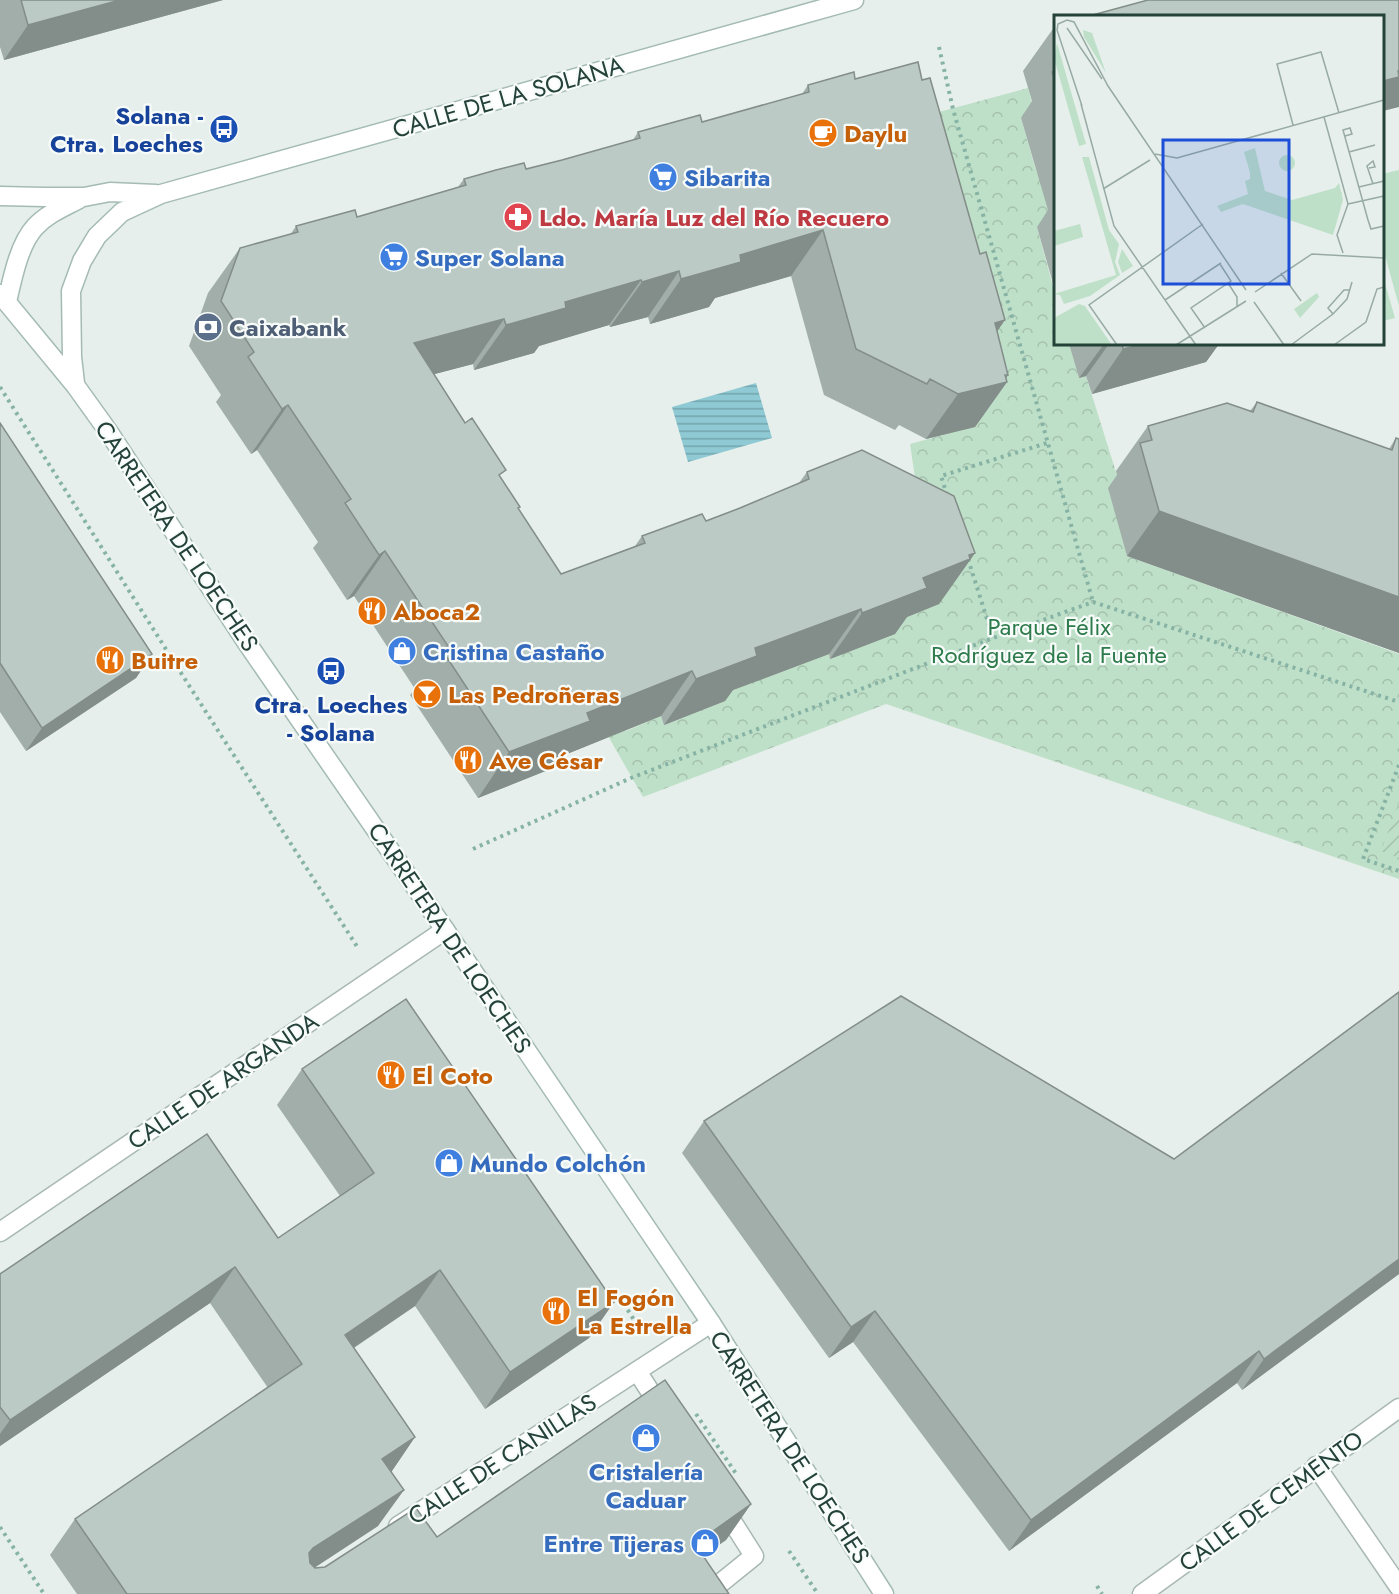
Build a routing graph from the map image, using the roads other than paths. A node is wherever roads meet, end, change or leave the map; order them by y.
1 (854, 0) edge
2 (161, 194) junction
3 (0, 196) edge
4 (84, 196) junction
5 (3, 298) edge
6 (75, 385) junction
7 (445, 930) junction
8 (0, 1232) edge
9 (711, 1323) junction
10 (637, 1371) junction
11 (1399, 1408) edge
12 (668, 1420) edge
13 (1316, 1466) junction
14 (711, 1488) edge
15 (382, 1537) edge
16 (1399, 1587) edge
17 (727, 1589) edge
18 (707, 1594) edge
19 (884, 1594) edge
20 (1142, 1594) edge

1 - 2 street, CALLE DE LA SOLANA
2 - 4 street
2 - 6 street
3 - 4 street
4 - 5 street
5 - 6 street, CARRETERA DE LOECHES
6 - 7 street, CARRETERA DE LOECHES
7 - 8 street, CALLE DE ARGANDA
7 - 9 street, CARRETERA DE LOECHES
9 - 10 street, CALLE DE CANILLAS
9 - 19 street, CARRETERA DE LOECHES
10 - 12 street
10 - 15 street, CALLE DE CANILLAS
11 - 13 street, CALLE DE CEMENTO
13 - 16 street
13 - 20 street, CALLE DE CEMENTO
14 - 17 street
17 - 18 street

